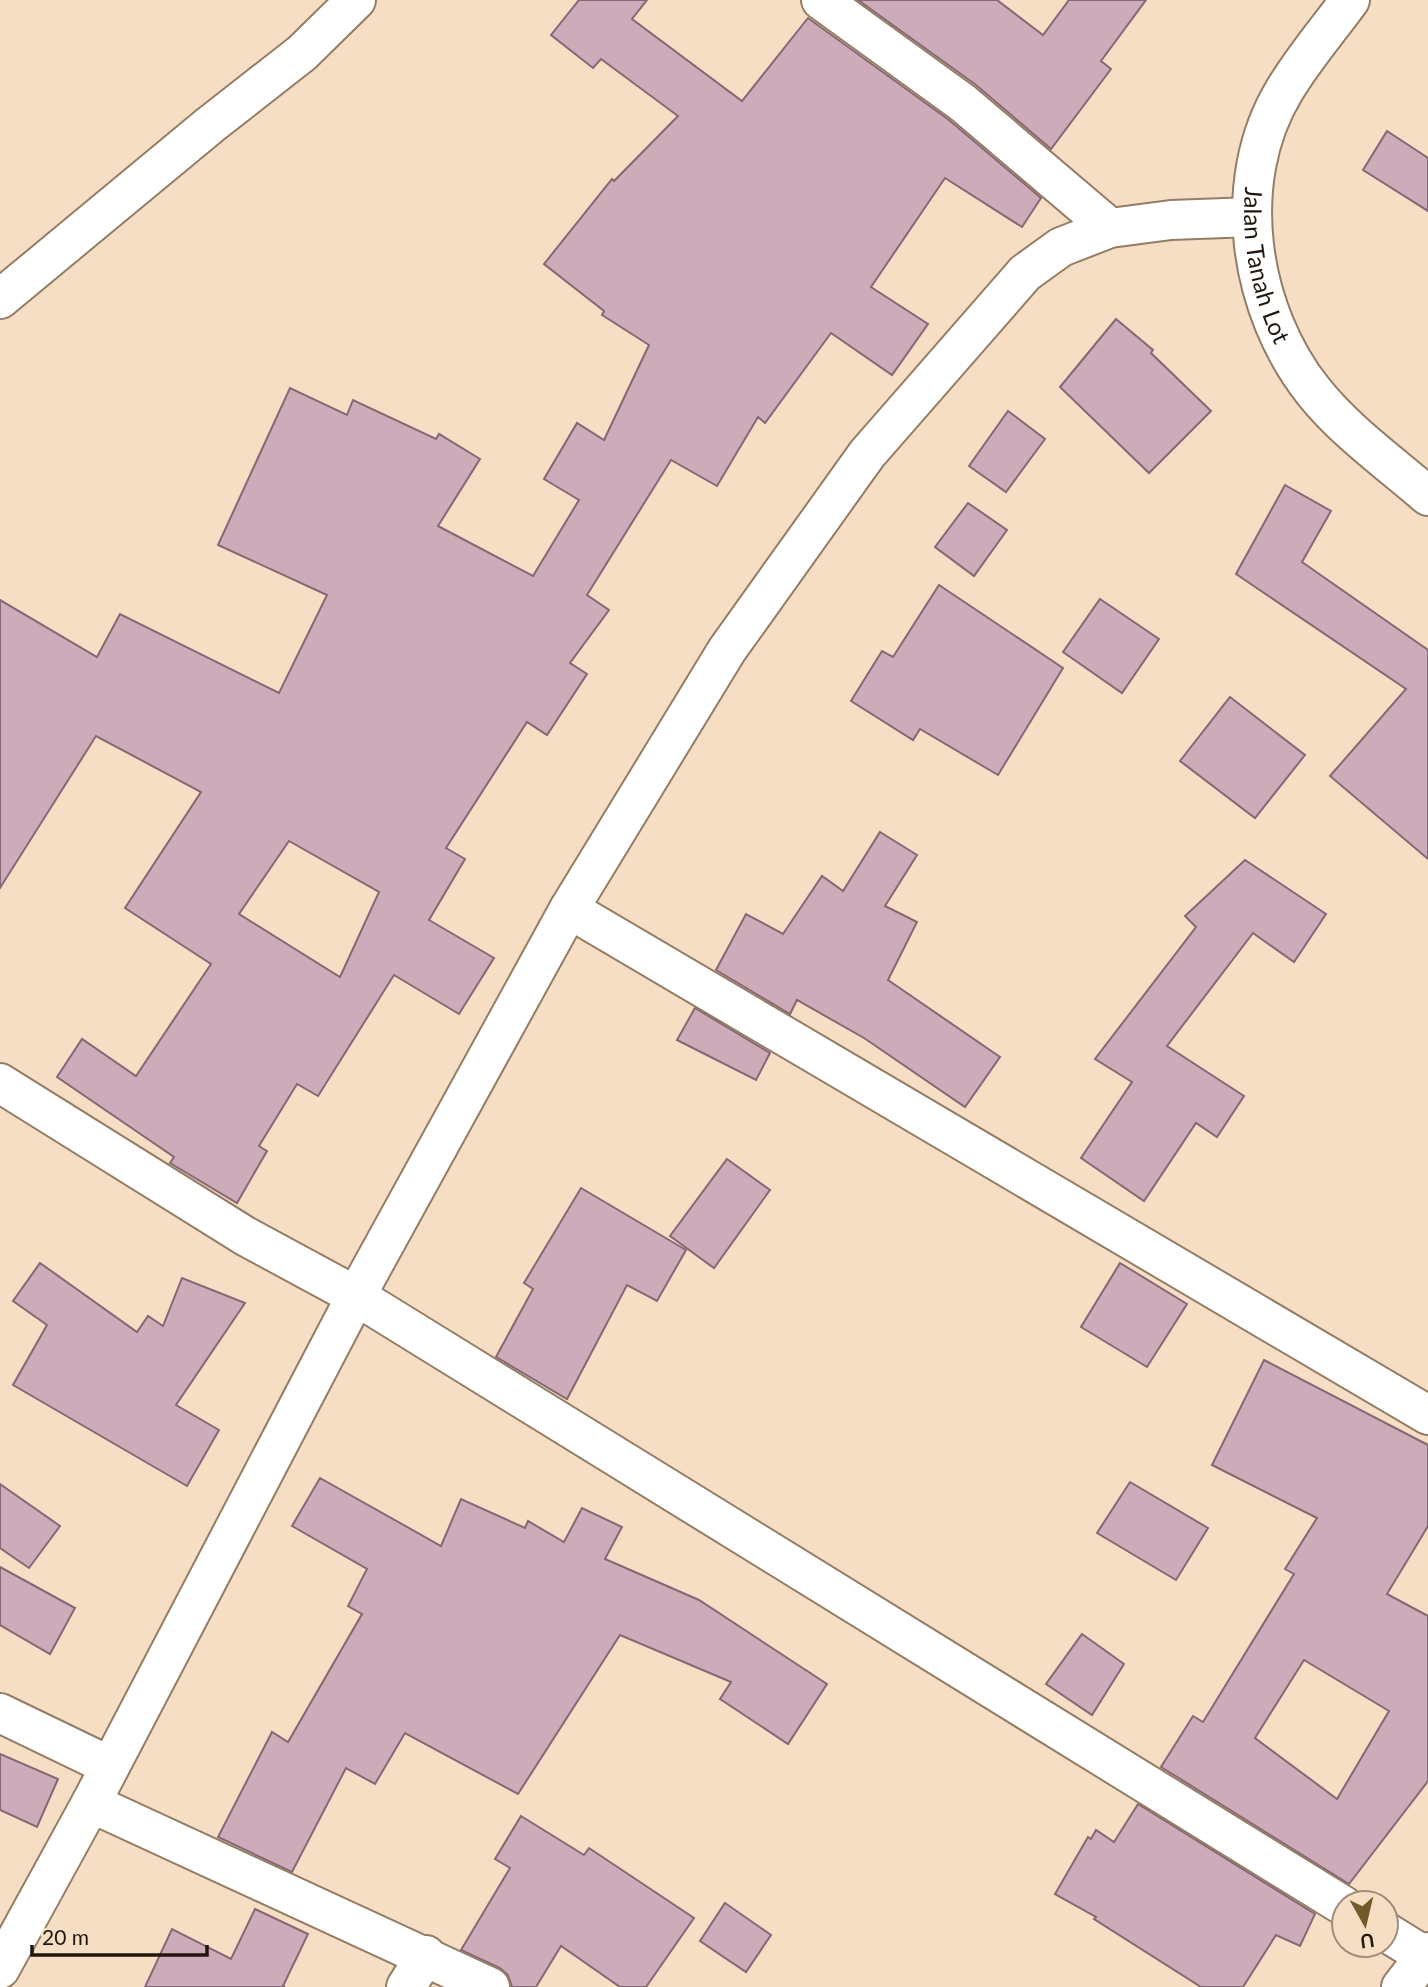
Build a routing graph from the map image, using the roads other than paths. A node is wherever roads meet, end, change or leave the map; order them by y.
1 (356, 0) edge
2 (821, 0) edge
3 (1350, 0) edge
4 (1252, 216) junction
5 (1110, 228) junction
6 (0, 299) edge
7 (1428, 496) edge
8 (569, 909) junction
9 (0, 1083) edge
10 (356, 1296) junction
11 (1428, 1415) edge
12 (0, 1713) edge
13 (110, 1766) junction
14 (91, 1803) junction
15 (1330, 1897) edge
16 (1400, 1940) edge
17 (1427, 1954) edge
18 (426, 1955) junction
19 (0, 1969) edge
20 (406, 1987) edge
21 (490, 1987) edge
22 (1401, 1987) edge

1 - 6 street
2 - 5 street
3 - 4 street, Jalan Tanah Lot
4 - 5 street
4 - 7 street, Jalan Tanah Lot
5 - 8 street
8 - 10 street
8 - 11 street
9 - 10 street
10 - 13 street
10 - 15 street
12 - 13 street
13 - 14 street
14 - 18 street
14 - 19 street
16 - 17 street
17 - 22 street
18 - 20 street
18 - 21 street

